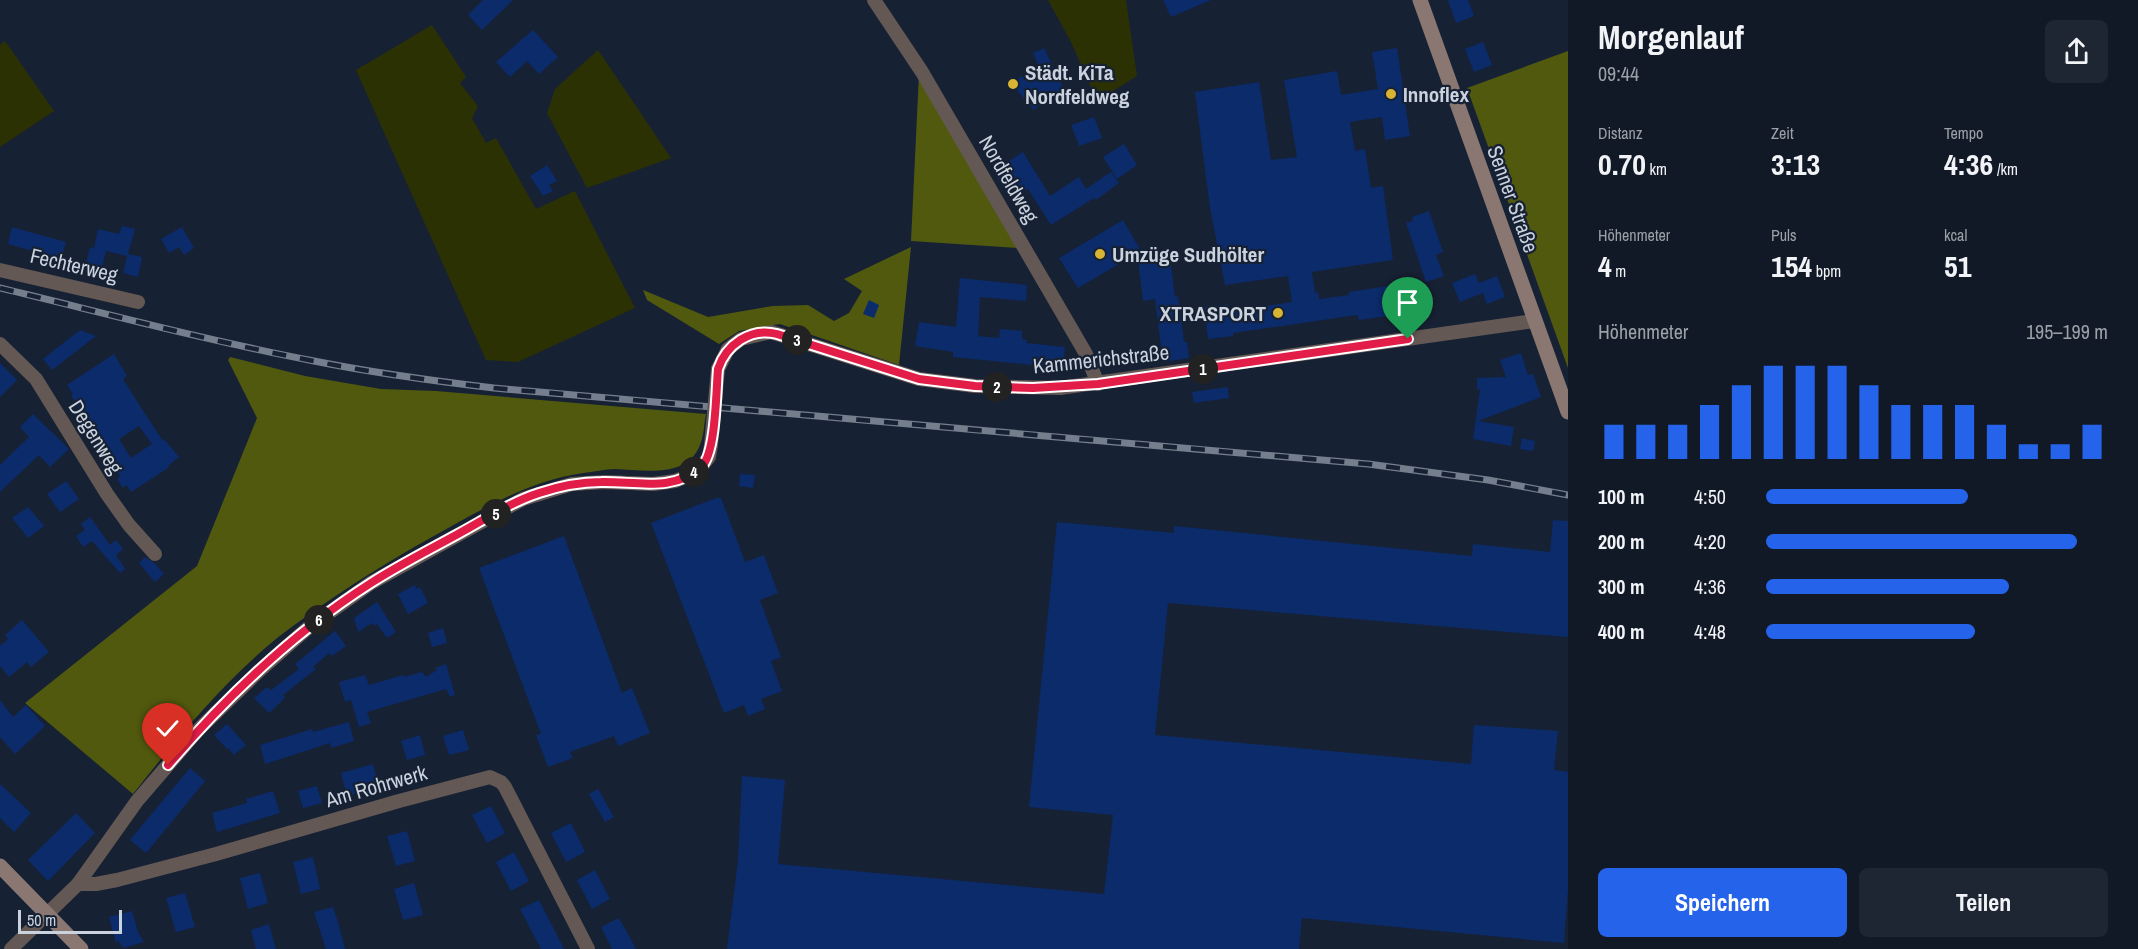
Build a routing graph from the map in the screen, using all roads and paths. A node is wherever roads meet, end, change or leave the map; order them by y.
1 (874, 0) edge
2 (1420, 0) edge
3 (0, 270) edge
4 (138, 302) dead end
5 (1534, 321) junction
6 (0, 344) edge
7 (1098, 384) junction
8 (1568, 412) edge
9 (155, 554) dead end
10 (0, 866) edge
11 (78, 884) junction
12 (48, 914) junction
13 (11, 949) edge
14 (81, 949) edge
15 (588, 949) edge

1 - 7 street, Nordfeldweg
2 - 5 street, Senner Straße
3 - 4 street, Fechterweg
5 - 7 street, Kammerichstraße
5 - 8 street, Senner Straße
6 - 9 street, Degenweg
7 - 11 street, Kammerichstraße, bridge
10 - 12 street
11 - 12 street, Kammerichstraße
11 - 15 street, Am Rohrwerk
12 - 13 street, Kammerichstraße
12 - 14 street

